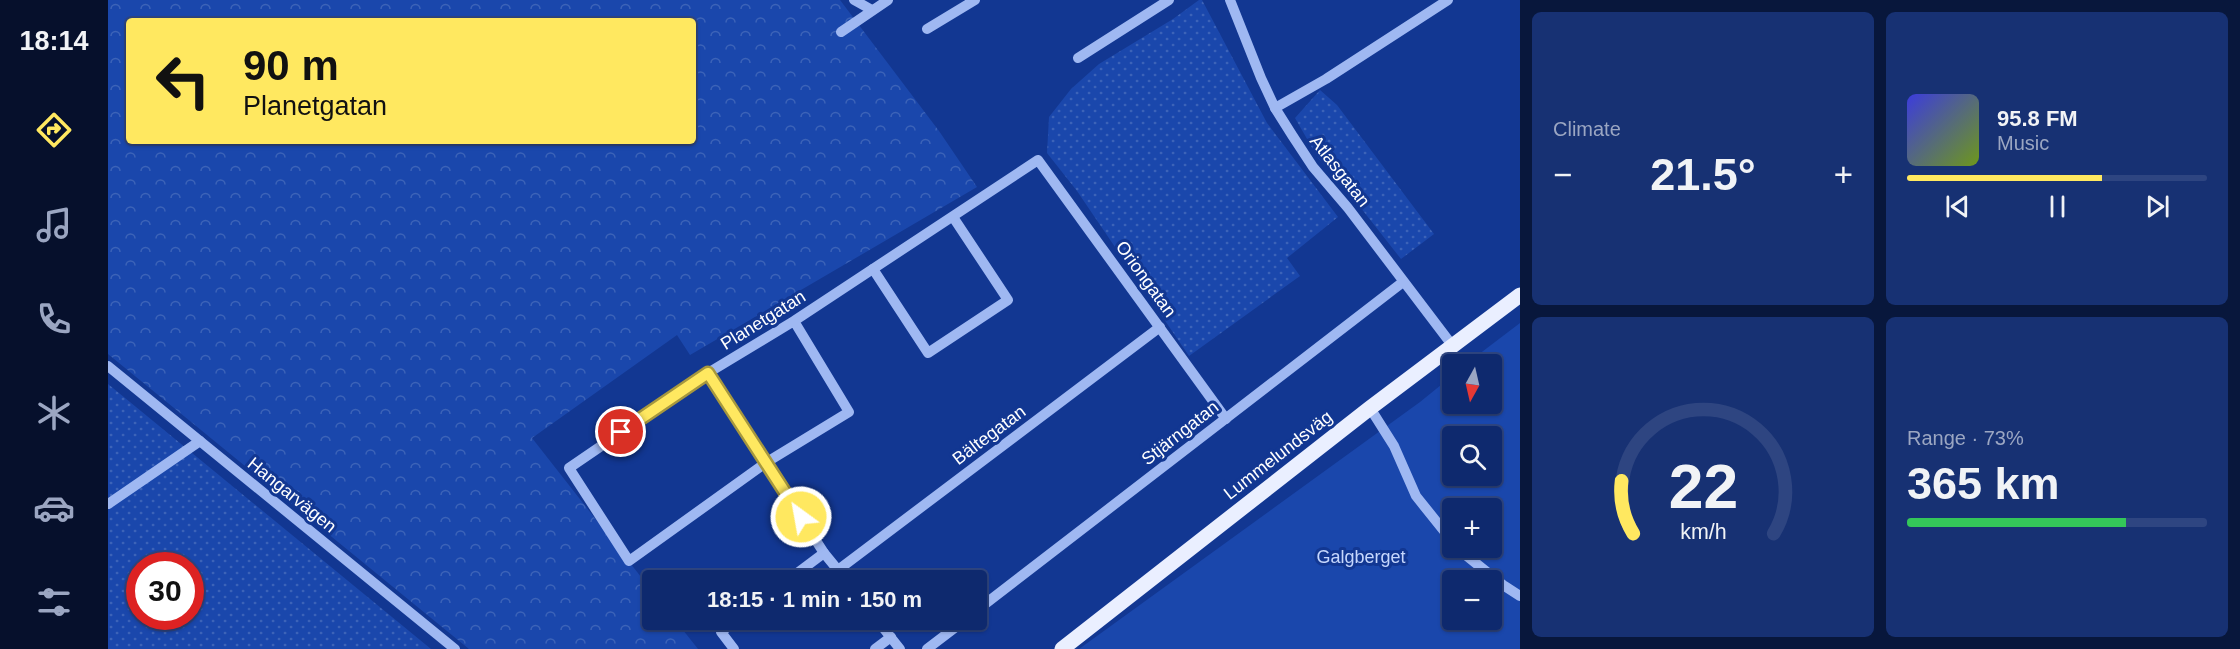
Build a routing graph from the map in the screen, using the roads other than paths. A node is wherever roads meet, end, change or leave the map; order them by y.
1 (854, 0) edge
2 (888, 0) edge
3 (975, 0) edge
4 (1169, 0) edge
5 (1230, 0) edge
6 (1448, 0) edge
7 (872, 10) junction
8 (927, 29) dead end
9 (841, 32) dead end
10 (1078, 58) dead end
11 (1275, 108) junction
12 (1038, 160) joint
13 (953, 217) junction
14 (873, 269) junction
15 (1403, 282) junction
16 (1520, 295) edge
17 (794, 321) junction
18 (1160, 327) junction
19 (1452, 345) junction
20 (108, 366) edge
21 (708, 373) junction
22 (1370, 408) junction
23 (1226, 419) junction
24 (200, 441) junction
25 (767, 462) junction
26 (108, 504) edge
27 (1442, 528) edge
28 (824, 553) junction
29 (1469, 558) edge
30 (801, 570) edge
31 (838, 570) joint
32 (1520, 596) edge
33 (987, 603) edge
34 (724, 630) edge
35 (885, 630) edge
36 (952, 630) edge
37 (891, 637) junction
38 (454, 649) edge
39 (734, 649) edge
40 (875, 649) edge
41 (900, 649) edge
42 (927, 649) edge
43 (1062, 649) edge

1 - 7 street
2 - 7 street
3 - 8 street
4 - 10 street
5 - 11 street, Atlasgatan
6 - 11 street
7 - 9 street
11 - 15 street, Atlasgatan
12 - 13 street, Planetgatan
12 - 18 street, Oriongatan
13 - 14 street, Planetgatan
13 - 14 street
14 - 17 street, Planetgatan
15 - 19 street, Atlasgatan
15 - 23 street, Stjärngatan
16 - 19 main road, Lummelundsväg
17 - 21 street, Planetgatan
17 - 25 street
18 - 23 street, Oriongatan
18 - 31 street, Bältegatan
19 - 22 main road, Lummelundsväg
20 - 24 street, Hangarvägen
21 - 25 street
21 - 25 street, Planetgatan
22 - 27 street
22 - 43 main road, Lummelundsväg
23 - 33 street, Stjärngatan
24 - 26 street
24 - 38 street, Hangarvägen
25 - 28 street
28 - 30 street
28 - 31 street
29 - 32 street
34 - 39 street
35 - 37 street
36 - 42 street
37 - 40 street
37 - 41 street

